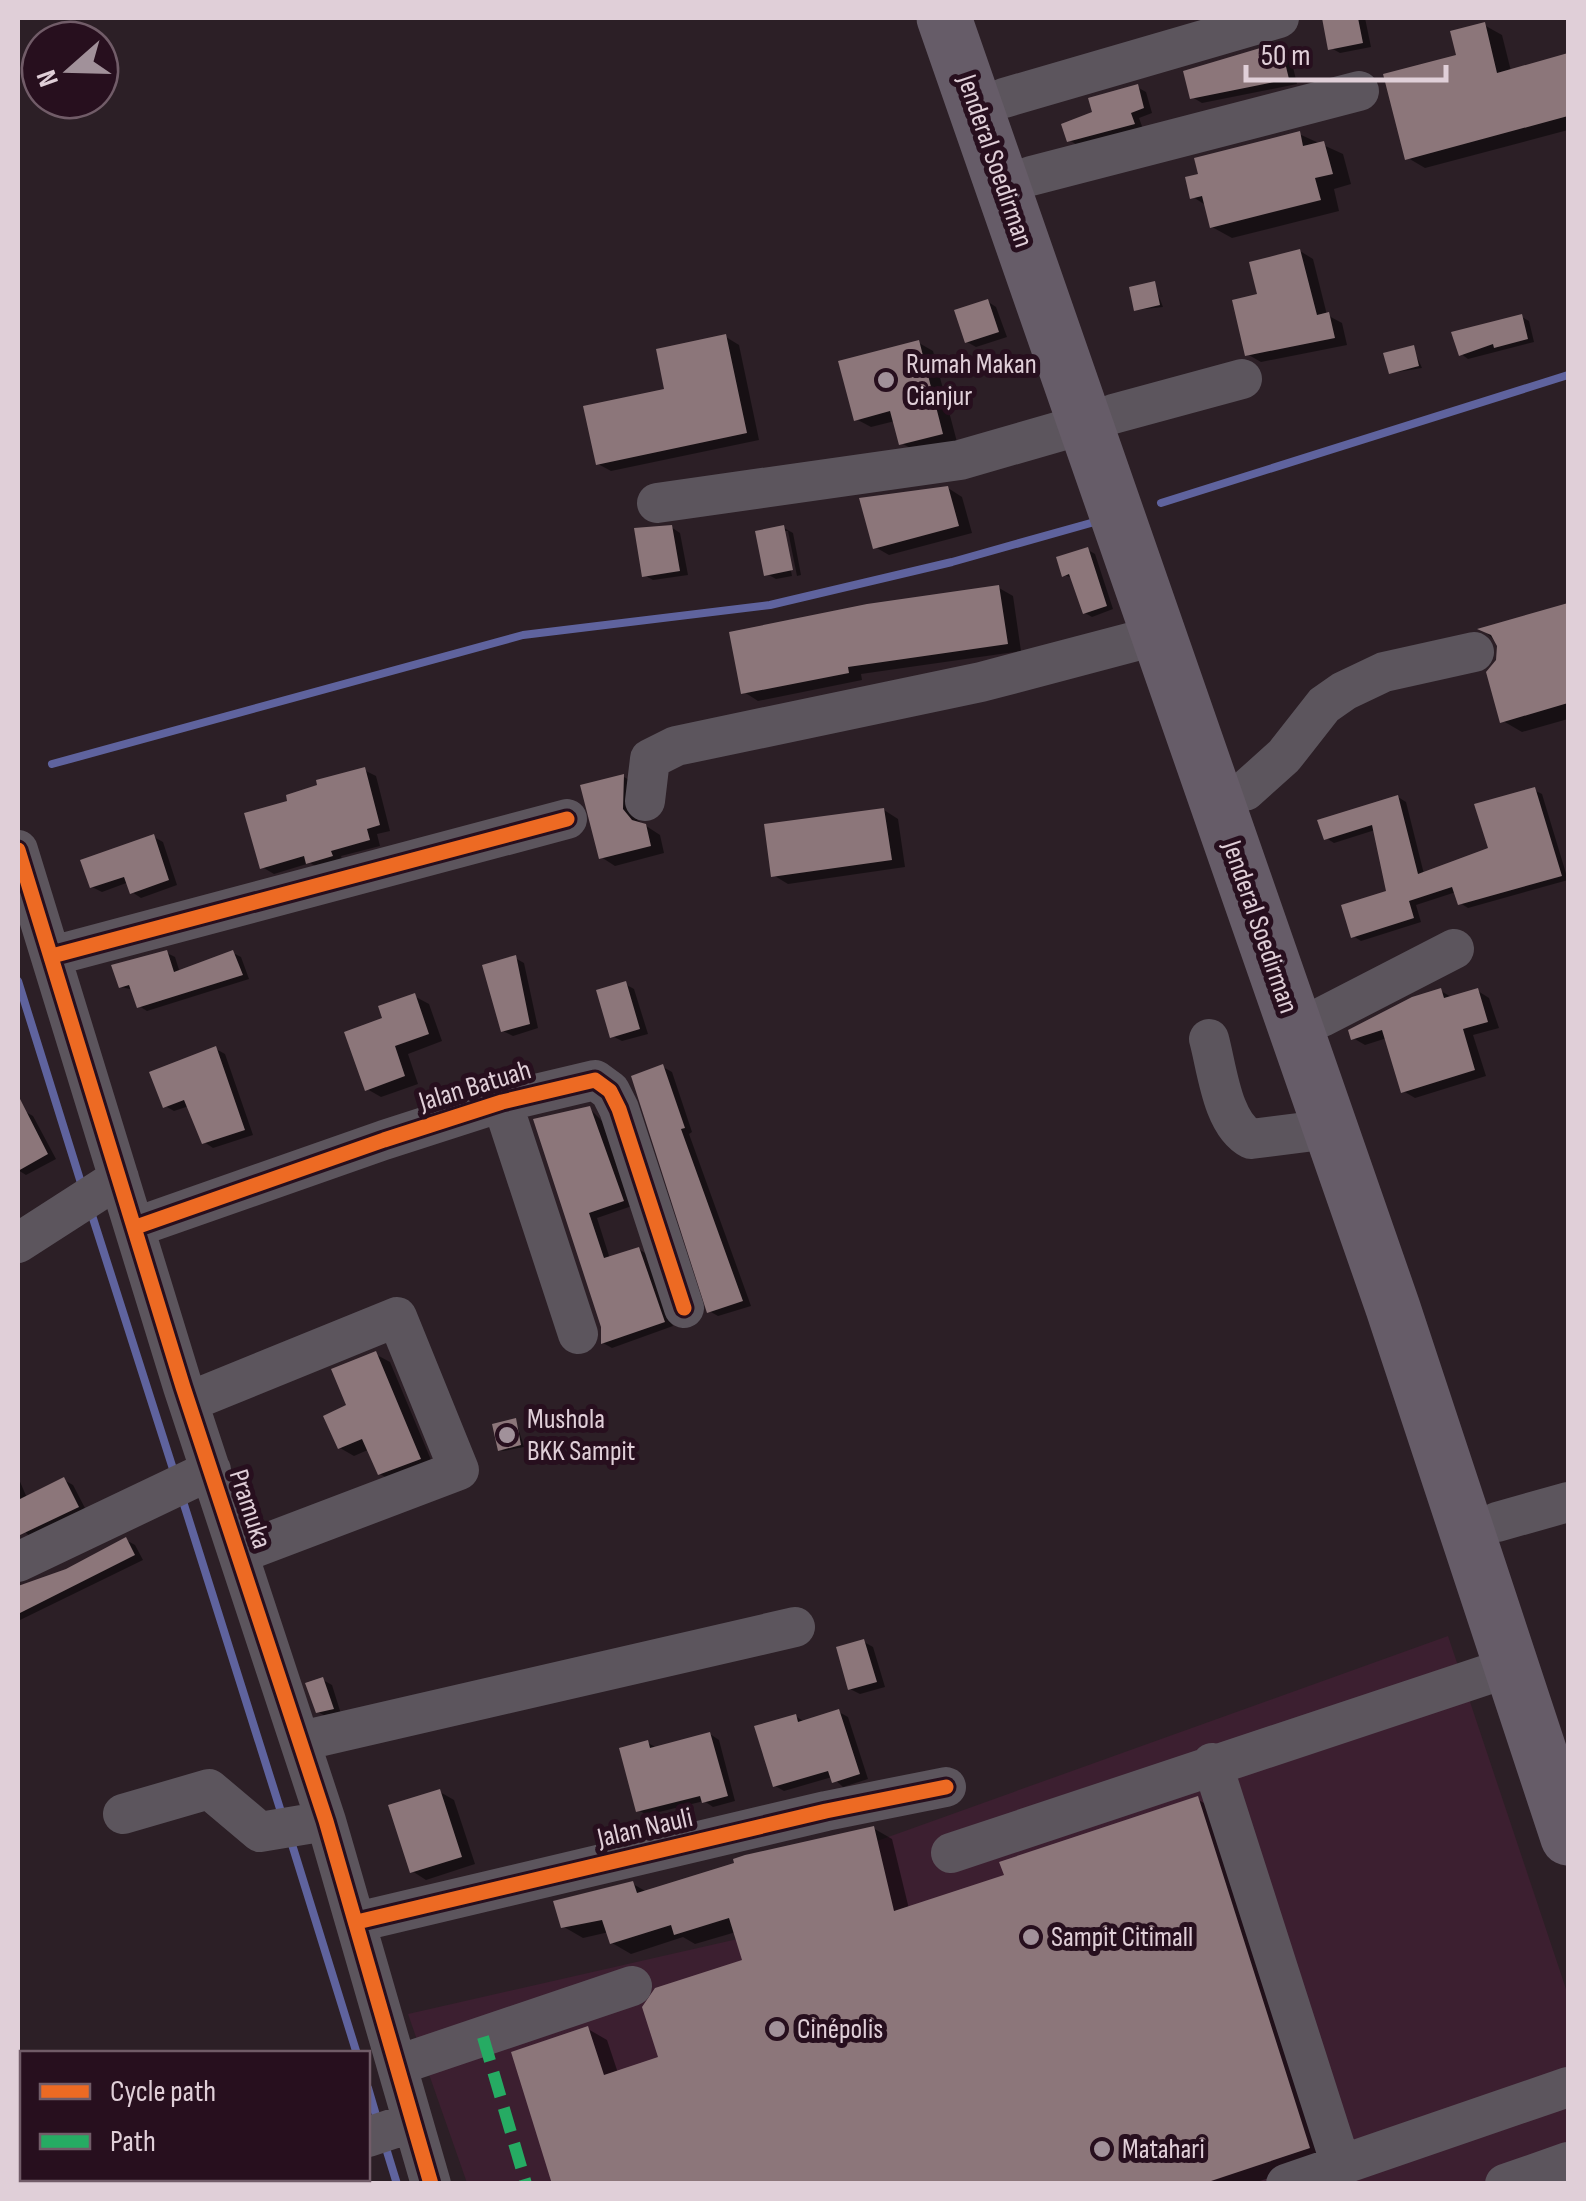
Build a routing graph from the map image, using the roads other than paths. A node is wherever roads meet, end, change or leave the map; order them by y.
1 (944, 18) edge
2 (976, 18) edge
3 (1279, 18) edge
4 (1359, 91) dead end
5 (1004, 98) junction
6 (1031, 176) junction
7 (1242, 379) dead end
8 (1099, 419) junction
9 (657, 503) dead end
10 (1159, 636) junction
11 (1474, 652) dead end
12 (1245, 791) junction
13 (645, 801) dead end
14 (567, 819) dead end
15 (18, 850) edge
16 (1265, 895) junction
17 (1454, 950) dead end
18 (52, 956) junction
19 (1322, 1017) junction
20 (1209, 1039) dead end
21 (502, 1102) junction
22 (1330, 1129) junction
23 (98, 1190) junction
24 (136, 1226) junction
25 (18, 1243) edge
26 (684, 1308) dead end
27 (578, 1334) dead end
28 (188, 1402) junction
29 (186, 1481) junction
30 (1568, 1502) edge
31 (1497, 1522) junction
32 (238, 1554) junction
33 (18, 1562) edge
34 (795, 1627) dead end
35 (1513, 1666) junction
36 (301, 1742) junction
37 (1568, 1747) edge
38 (1212, 1763) junction
39 (946, 1788) dead end
40 (122, 1814) dead end
41 (326, 1821) junction
42 (1568, 1838) edge
43 (951, 1852) dead end
44 (357, 1922) junction
45 (632, 1986) dead end
46 (398, 2065) junction
47 (1568, 2086) edge
48 (414, 2122) junction
49 (370, 2136) edge
50 (1568, 2162) edge
51 (1341, 2165) junction
52 (431, 2184) edge
53 (1286, 2184) edge
54 (1505, 2184) edge

1 - 8 highway, Jenderal Soedirman
2 - 5 highway, Jenderal Soedirman
3 - 5 street
4 - 6 street
5 - 6 highway, Jenderal Soedirman
6 - 8 highway, Jenderal Soedirman
7 - 8 street
8 - 9 street
8 - 10 highway, Jenderal Soedirman
8 - 12 highway, Jenderal Soedirman
10 - 13 street
10 - 16 highway, Jenderal Soedirman
11 - 12 street
12 - 16 highway, Jenderal Soedirman
14 - 18 street
15 - 18 street, Pramuka
16 - 19 highway, Jenderal Soedirman
16 - 22 highway, Jenderal Soedirman
17 - 19 street
18 - 23 street, Pramuka
19 - 31 highway, Jenderal Soedirman
20 - 22 street
21 - 24 street, Jalan Batuah
21 - 26 street, Jalan Batuah
21 - 27 street
22 - 35 highway, Jenderal Soedirman
23 - 24 street, Pramuka
23 - 25 street
24 - 28 street, Pramuka
28 - 29 street, Pramuka
28 - 32 street
29 - 32 street, Pramuka
29 - 33 street
30 - 31 street
31 - 37 highway, Jenderal Soedirman
32 - 36 street, Pramuka
34 - 36 street
35 - 38 street
35 - 42 highway, Jenderal Soedirman
36 - 41 street, Pramuka
38 - 43 street
38 - 51 street
39 - 44 street, Jalan Nauli
40 - 41 street
41 - 44 street, Pramuka
44 - 46 street, Pramuka
45 - 46 street
46 - 48 street, Pramuka
47 - 51 street
48 - 49 street
48 - 52 street, Pramuka
50 - 54 street
51 - 53 street

